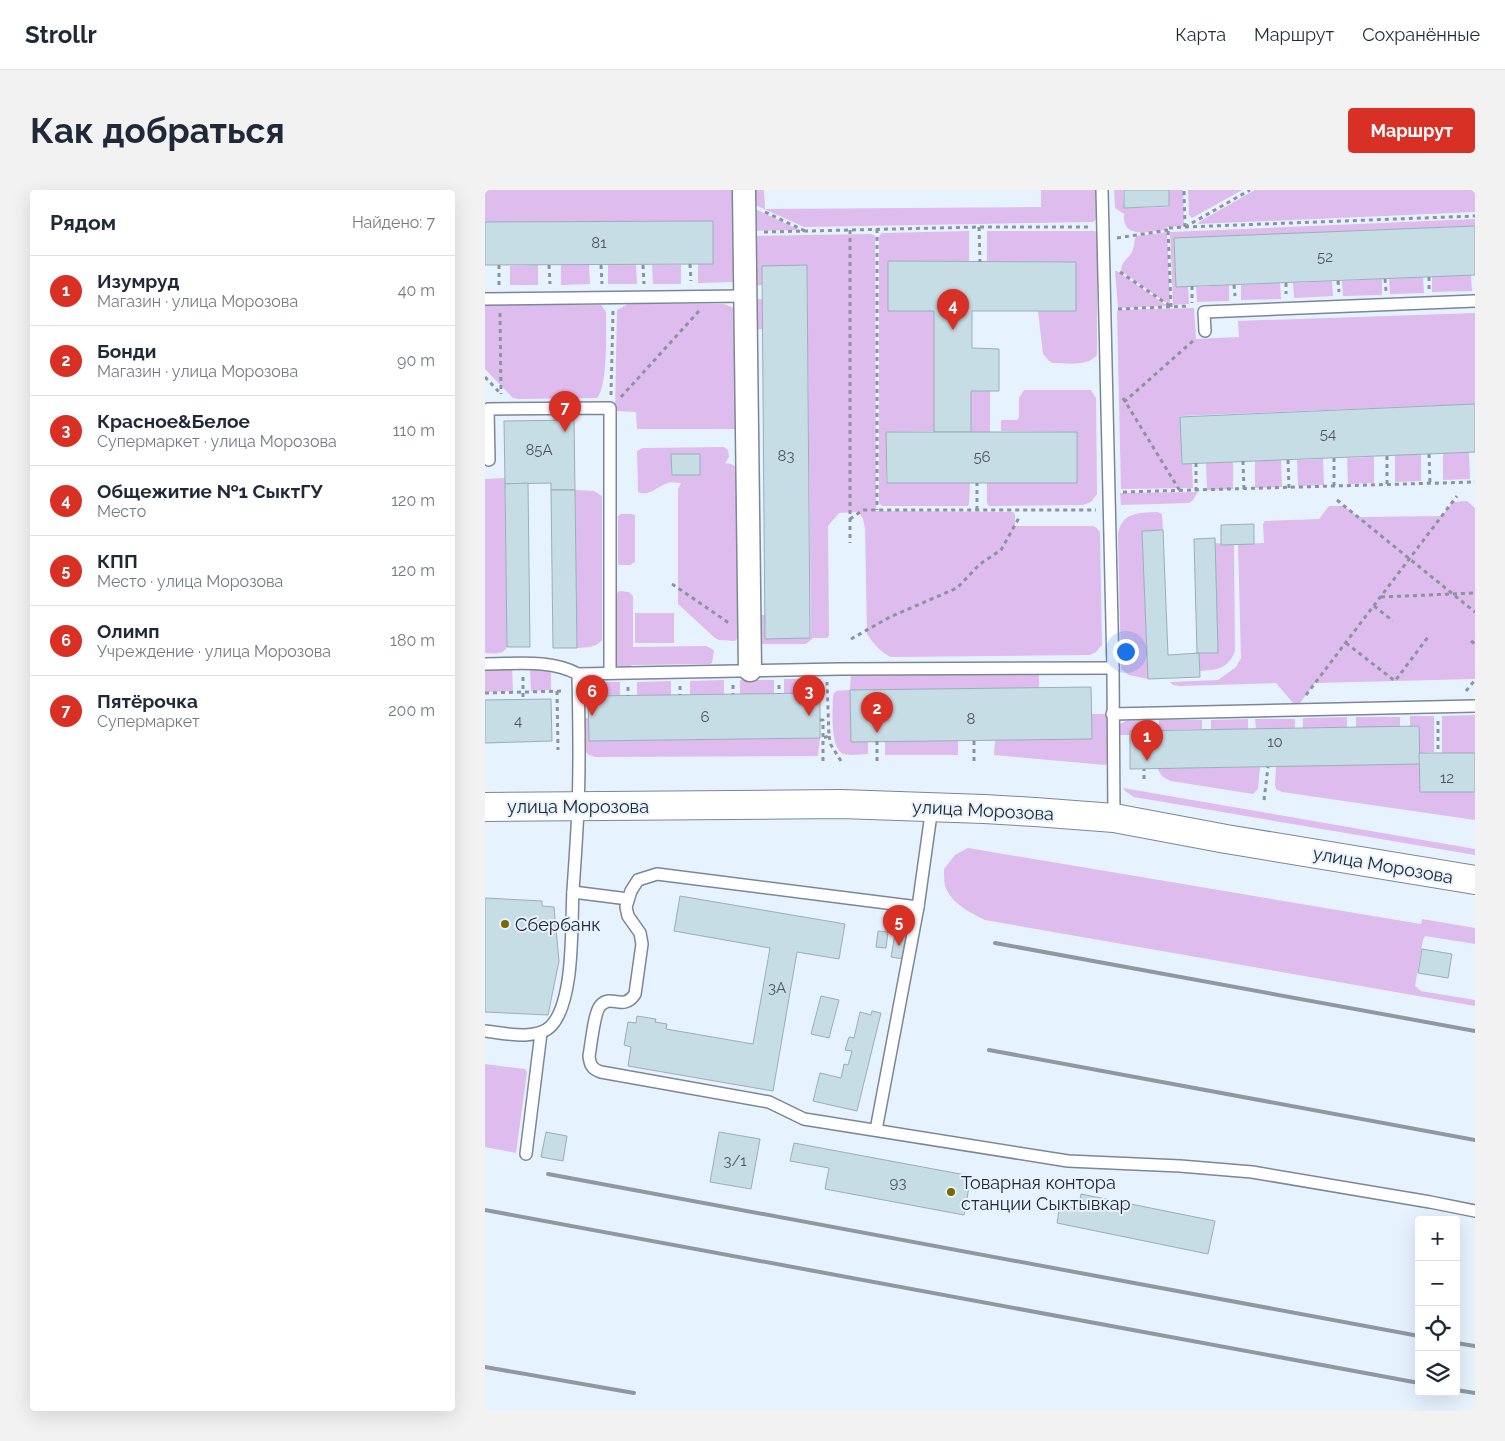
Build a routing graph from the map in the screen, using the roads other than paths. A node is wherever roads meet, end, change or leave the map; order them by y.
1 (1103, 190) edge
2 (744, 196) edge
3 (745, 296) junction
4 (485, 299) edge
5 (1475, 301) edge
6 (1205, 331) road end
7 (489, 460) dead end
8 (485, 664) edge
9 (1113, 668) junction
10 (750, 670) junction
11 (610, 673) junction
12 (578, 674) junction
13 (1475, 706) edge
14 (1113, 714) junction
15 (578, 802) junction
16 (485, 807) edge
17 (932, 807) junction
18 (1114, 818) junction
19 (1475, 880) edge
20 (573, 892) junction
21 (628, 899) junction
22 (918, 906) junction
23 (485, 1031) edge
24 (541, 1033) junction
25 (876, 1130) junction
26 (526, 1154) dead end
27 (1475, 1211) edge

1 - 9 lane
2 - 3 street
3 - 4 lane
3 - 10 street
5 - 6 lane
7 - 11 lane
8 - 12 lane
9 - 10 lane
9 - 14 lane
10 - 11 lane
11 - 12 lane
12 - 15 lane
12 - 15 lane
13 - 14 lane
14 - 18 lane
15 - 16 main road, улица Морозова
15 - 17 main road, улица Морозова
15 - 20 lane
17 - 18 main road, улица Морозова
17 - 22 lane
18 - 19 main road, улица Морозова
20 - 21 lane
20 - 24 lane
21 - 22 lane
21 - 25 lane
22 - 25 lane
23 - 24 lane
24 - 26 lane
25 - 27 lane

